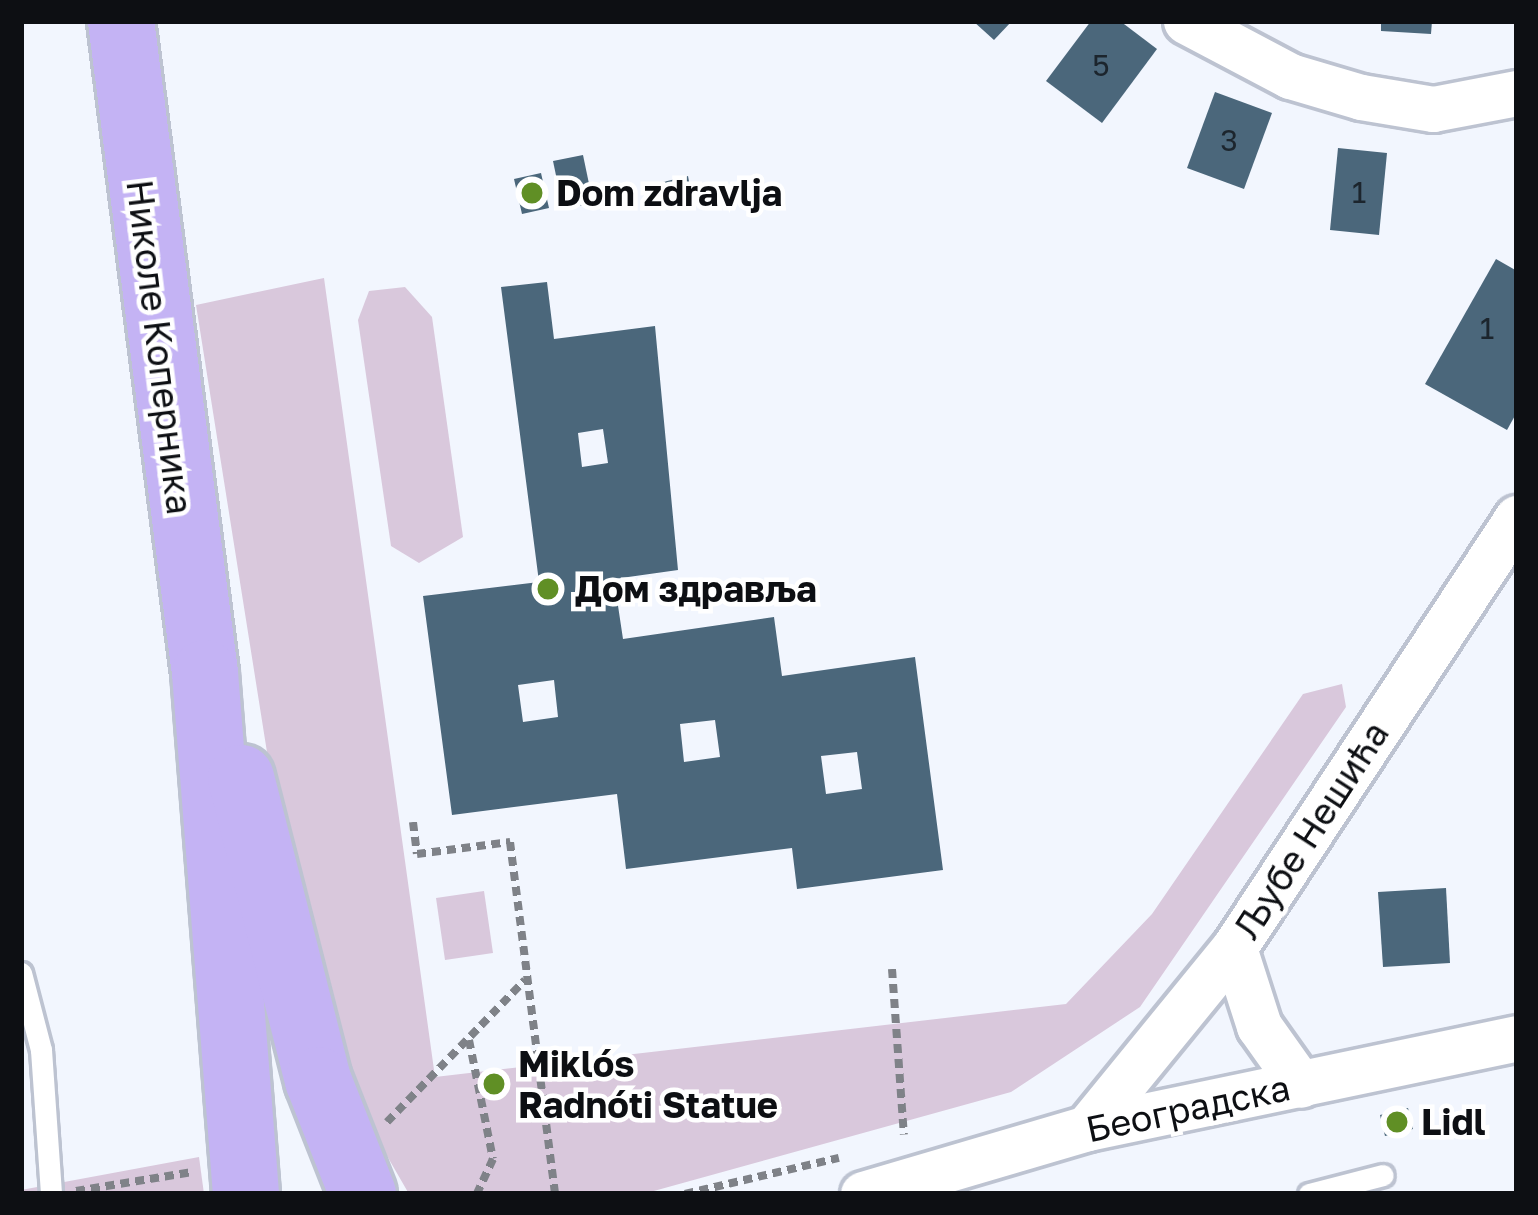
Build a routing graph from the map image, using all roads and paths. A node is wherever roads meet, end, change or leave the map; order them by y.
1 (121, 21) edge
2 (1186, 21) edge
3 (1517, 93) edge
4 (1517, 518) edge
5 (205, 673) junction
6 (413, 821) dead end
7 (1234, 948) junction
8 (892, 969) dead end
9 (21, 973) edge
10 (525, 980) junction
11 (1517, 1038) edge
12 (469, 1040) junction
13 (1300, 1085) junction
14 (376, 1128) dead end
15 (1087, 1128) junction
16 (894, 1139) dead end
17 (1383, 1175) dead end
18 (863, 1183) edge
19 (51, 1194) edge
20 (246, 1194) edge
21 (363, 1194) edge
22 (478, 1194) edge
23 (555, 1194) edge
24 (685, 1194) edge
25 (1309, 1194) edge

1 - 5 main road, Николе Коперника
2 - 3 street
4 - 7 street, Љубе Нешића
5 - 20 main road, Николе Коперника
5 - 21 main road, Николе Коперника
6 - 10 path
7 - 13 street
7 - 15 street, Љубе Нешића
8 - 16 path
9 - 19 lane
10 - 12 path
10 - 23 path
11 - 13 street, Београдска
12 - 14 path
12 - 22 path
13 - 15 street, Београдска
15 - 18 street, Београдска
17 - 25 lane
18 - 24 path

